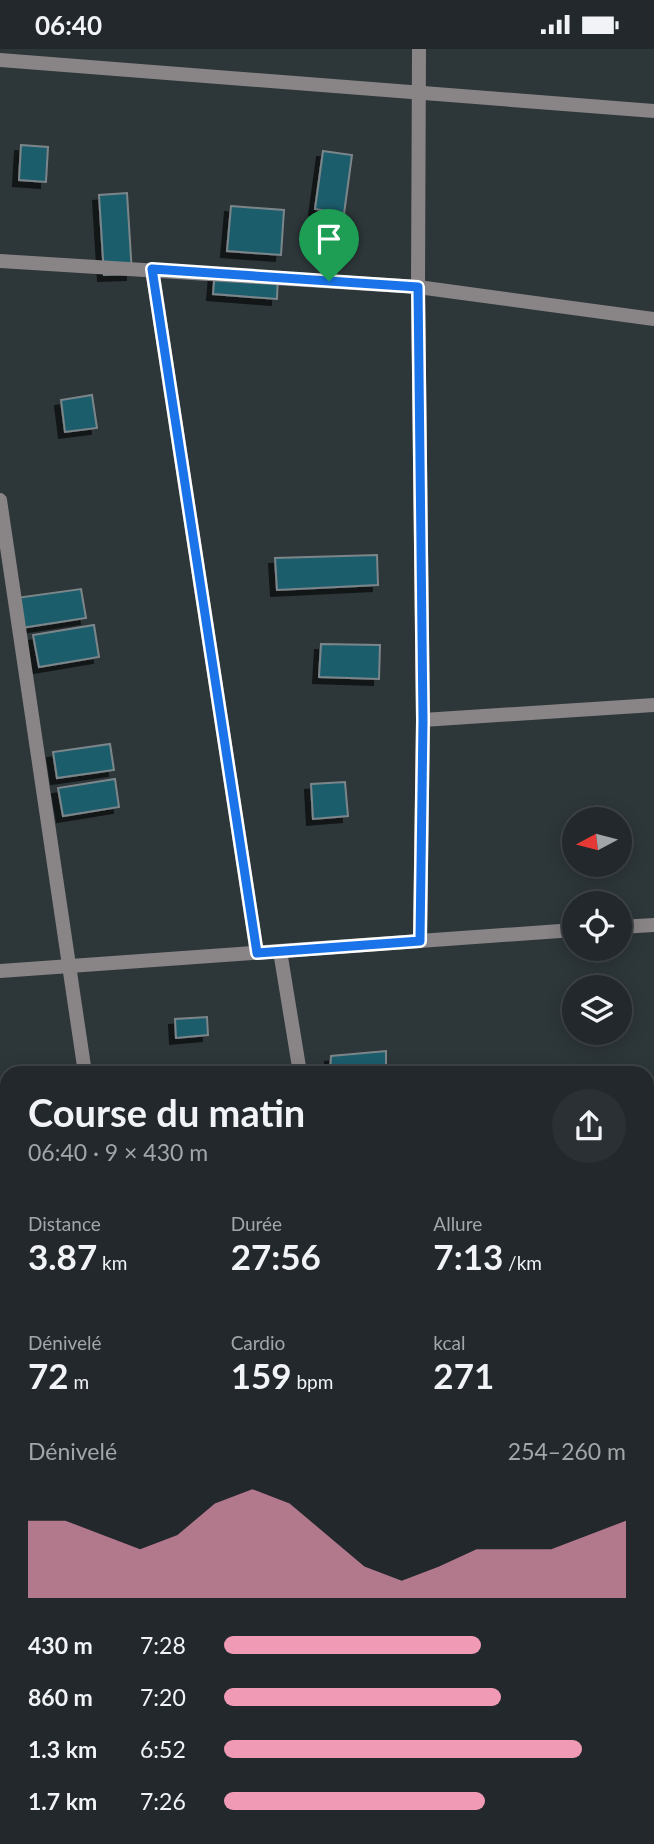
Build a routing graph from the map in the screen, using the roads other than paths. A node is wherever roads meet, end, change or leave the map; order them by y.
1 (419, 49) edge
2 (0, 60) edge
3 (420, 93) junction
4 (654, 111) edge
5 (0, 261) edge
6 (152, 269) junction
7 (418, 287) junction
8 (654, 319) edge
9 (0, 500) edge
10 (654, 705) edge
11 (423, 720) junction
12 (654, 925) edge
13 (632, 926) edge
14 (562, 931) edge
15 (420, 941) junction
16 (280, 951) junction
17 (257, 953) junction
18 (72, 966) junction
19 (0, 971) edge
20 (84, 1066) edge
21 (299, 1066) edge

1 - 3 street
2 - 3 street
3 - 4 street
3 - 7 street
5 - 6 street
6 - 7 street
6 - 17 street
7 - 8 street
7 - 11 street
9 - 18 street
10 - 11 street
11 - 15 street
12 - 13 street
14 - 15 street
15 - 16 street
16 - 17 street
16 - 21 street
17 - 18 street
18 - 19 street
18 - 20 street

